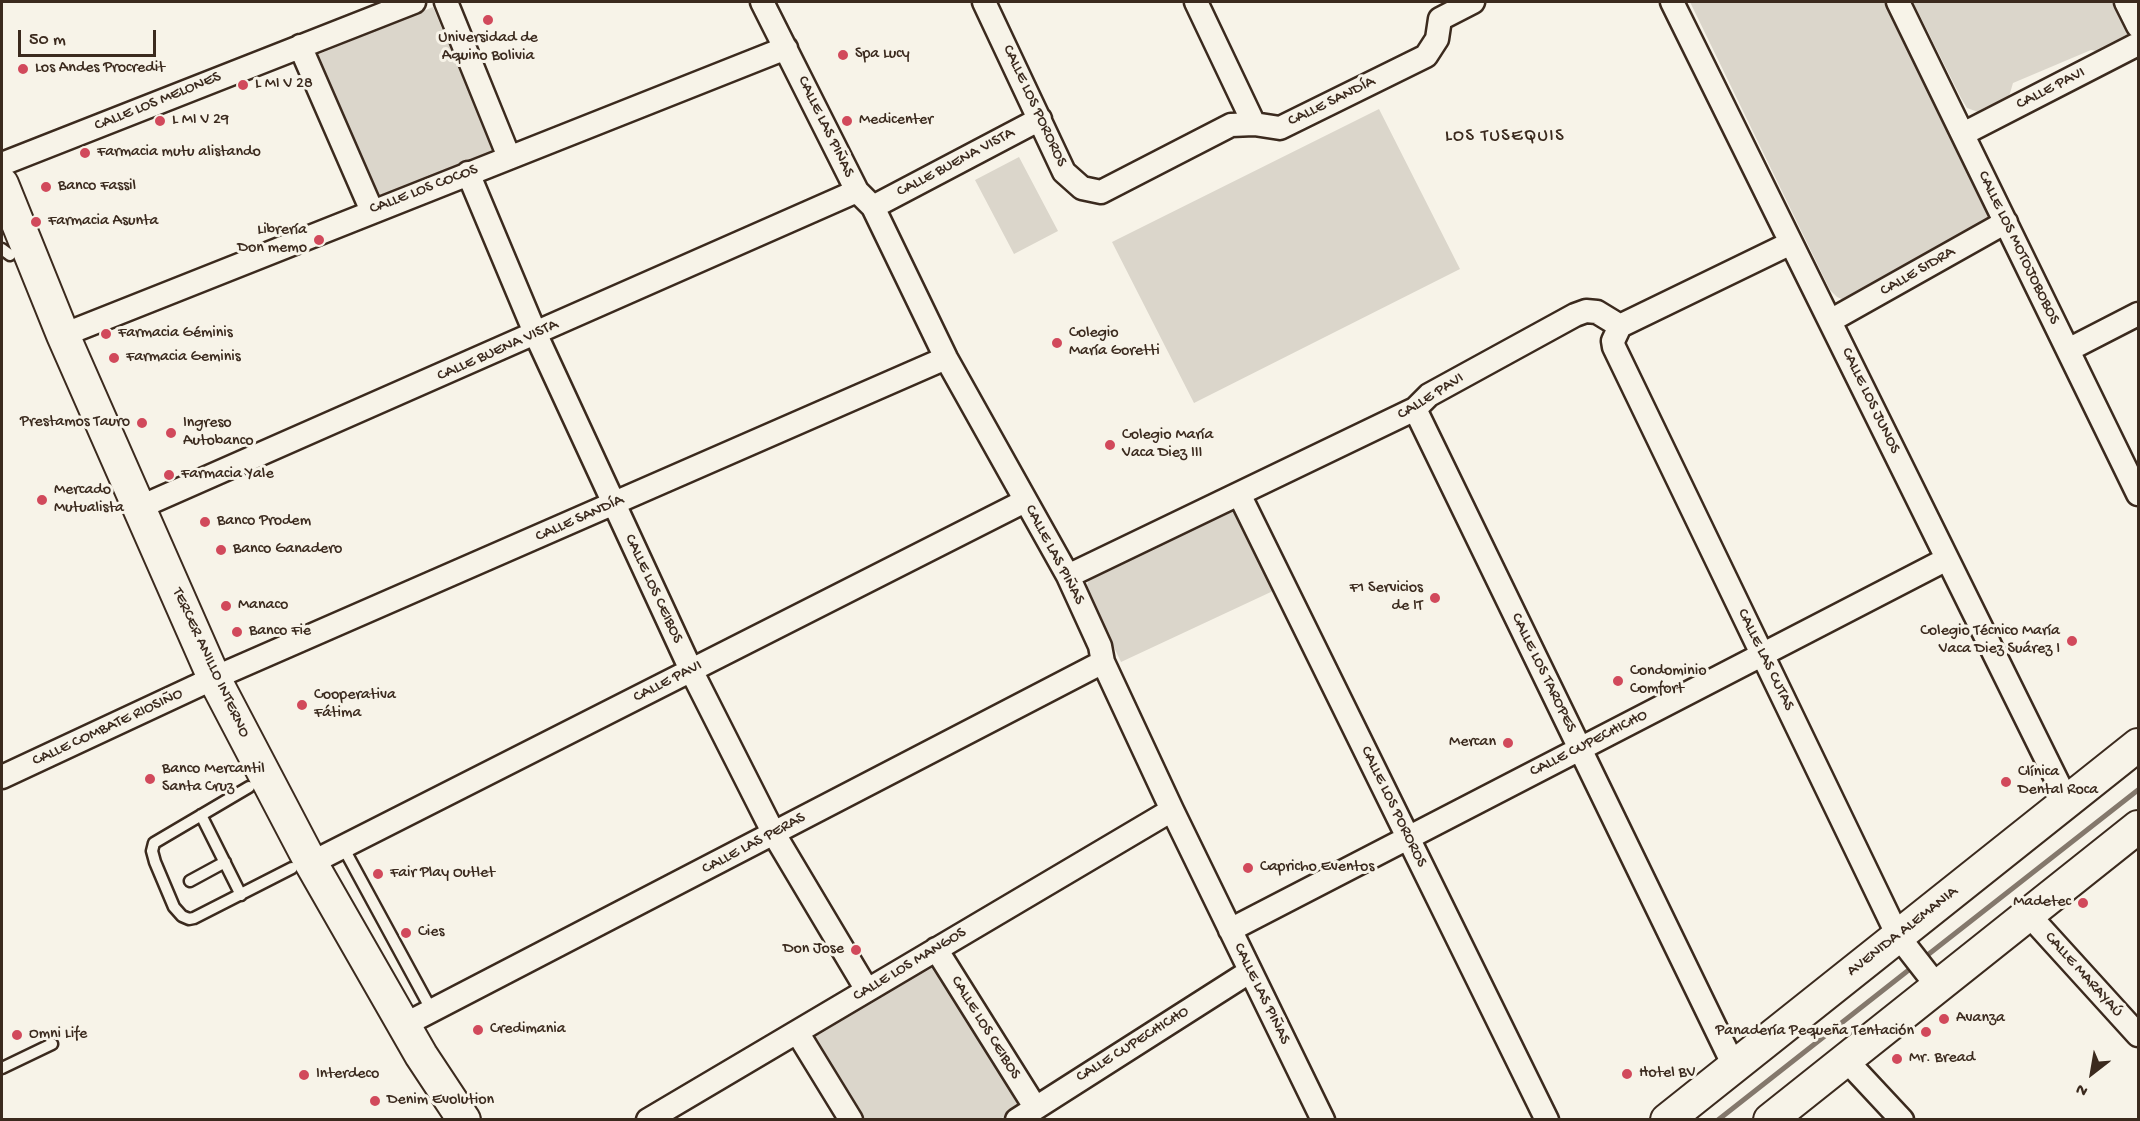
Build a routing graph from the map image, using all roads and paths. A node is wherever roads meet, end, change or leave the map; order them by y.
1 (414, 2) edge
2 (446, 2) edge
3 (762, 2) edge
4 (984, 2) edge
5 (1196, 2) edge
6 (1473, 2) edge
7 (1672, 2) edge
8 (1898, 2) edge
9 (2126, 2) edge
10 (388, 6) edge
11 (1436, 10) edge
12 (2139, 26) edge
13 (2139, 44) edge
14 (300, 46) junction
15 (786, 48) junction
16 (1040, 119) junction
17 (1254, 124) junction
18 (1963, 134) junction
19 (509, 157) junction
20 (2, 164) edge
21 (468, 173) junction
22 (2, 184) edge
23 (1101, 192) joint
24 (865, 199) junction
25 (372, 210) junction
26 (2006, 222) junction
27 (1791, 243) junction
28 (4, 246) edge
29 (2139, 314) edge
30 (1830, 321) junction
31 (63, 335) junction
32 (536, 335) junction
33 (1617, 337) junction
34 (2068, 350) junction
35 (946, 358) junction
36 (1415, 409) junction
37 (1239, 494) junction
38 (2139, 494) edge
39 (1025, 501) junction
40 (613, 505) junction
41 (138, 508) junction
42 (1947, 559) junction
43 (1068, 576) junction
44 (1762, 655) junction
45 (1103, 662) junction
46 (691, 670) junction
47 (206, 682) junction
48 (2139, 745) edge
49 (1580, 749) junction
50 (2, 777) edge
51 (249, 787) junction
52 (2067, 801) junction
53 (1172, 810) junction
54 (201, 815) junction
55 (2139, 827) edge
56 (774, 834) junction
57 (1408, 838) junction
58 (343, 847) junction
59 (225, 862) junction
60 (302, 865) junction
61 (190, 880) dead end
62 (241, 895) junction
63 (2028, 914) junction
64 (1230, 930) junction
65 (1898, 936) junction
66 (936, 949) junction
67 (1250, 972) junction
68 (1937, 986) junction
69 (867, 990) junction
70 (432, 1011) junction
71 (404, 1025) junction
72 (797, 1032) junction
73 (2139, 1035) edge
74 (52, 1044) dead end
75 (1846, 1059) junction
76 (1734, 1066) junction
77 (2, 1068) edge
78 (1026, 1113) edge
79 (441, 1119) edge
80 (464, 1119) edge
81 (648, 1119) edge
82 (851, 1119) edge
83 (1323, 1119) edge
84 (1547, 1119) edge
85 (1667, 1119) edge
86 (1770, 1119) edge
87 (1902, 1119) edge

1 - 10 street, CALLE LOS MELONES
2 - 19 street
3 - 15 street, CALLE LAS PIÑAS
4 - 16 street, CALLE LOS POROROS
5 - 17 street
6 - 11 street, CALLE SANDÍA
7 - 27 street, CALLE LOS JUNOS
8 - 18 street, CALLE LOS MOTOJOBOBOS
9 - 12 street
10 - 14 street, CALLE LOS MELONES
11 - 17 street, CALLE SANDÍA
13 - 18 street, CALLE PAVI
14 - 20 street, CALLE LOS MELONES
14 - 25 street
15 - 19 street, CALLE LOS COCOS
15 - 24 street, CALLE LAS PIÑAS
16 - 23 street, CALLE LOS POROROS
16 - 24 street, CALLE BUENA VISTA
17 - 23 street, CALLE SANDÍA
18 - 26 street, CALLE LOS MOTOJOBOBOS
19 - 21 street, CALLE LOS COCOS
21 - 25 street, CALLE LOS COCOS
21 - 32 street, CALLE LOS CEIBOS
22 - 31 main road, TERCER ANILLO INTERNO
24 - 32 street, CALLE BUENA VISTA
24 - 35 street, CALLE LAS PIÑAS
25 - 31 street, CALLE LOS COCOS
26 - 30 street, CALLE SIDRA
26 - 34 street, CALLE LOS MOTOJOBOBOS
27 - 30 street, CALLE LOS JUNOS
27 - 33 street
28 - 47 main road, TERCER ANILLO INTERNO
29 - 34 street
30 - 42 street, CALLE LOS JUNOS
31 - 41 main road, TERCER ANILLO INTERNO
32 - 40 street, CALLE LOS CEIBOS
32 - 41 street, CALLE BUENA VISTA
33 - 36 street, CALLE PAVI
33 - 44 street, CALLE LAS CUTAS
34 - 38 street, CALLE LOS MOTOJOBOBOS
35 - 39 street, CALLE LAS PIÑAS
35 - 40 street, CALLE SANDÍA
36 - 37 street, CALLE PAVI
36 - 49 street, CALLE LOS TAROPES
37 - 43 street, CALLE PAVI
37 - 57 street, CALLE LOS POROROS
39 - 43 street, CALLE LAS PIÑAS
39 - 46 street, CALLE PAVI
40 - 46 street, CALLE LOS CEIBOS
40 - 47 street, CALLE SANDÍA
41 - 47 main road, TERCER ANILLO INTERNO
42 - 44 street, CALLE CUPECHICHO
42 - 52 street, CALLE LOS JUNOS
43 - 45 street, CALLE LAS PIÑAS
44 - 49 street, CALLE CUPECHICHO
44 - 65 street, CALLE LAS CUTAS
45 - 53 street, CALLE LAS PIÑAS
45 - 56 street, CALLE LAS PERAS
46 - 56 street, CALLE LOS CEIBOS
46 - 58 street, CALLE PAVI
47 - 50 street, CALLE COMBATE RIOSIÑO
47 - 51 main road, TERCER ANILLO INTERNO
47 - 60 main road, TERCER ANILLO INTERNO
48 - 52 main road, AVENIDA ALEMANIA
49 - 57 street, CALLE CUPECHICHO
49 - 76 street, CALLE LOS TAROPES
51 - 54 lane
51 - 60 main road, TERCER ANILLO INTERNO
52 - 65 main road, AVENIDA ALEMANIA
53 - 64 street, CALLE LAS PIÑAS
53 - 66 street, CALLE LOS MANGOS
54 - 59 lane
54 - 62 lane
55 - 63 main road
56 - 69 street, CALLE LOS CEIBOS
56 - 70 street, CALLE LAS PERAS
57 - 64 street, CALLE CUPECHICHO
57 - 84 street, CALLE LOS POROROS
58 - 60 street, CALLE PAVI
58 - 70 lane
59 - 61 lane
59 - 62 lane
60 - 62 lane
60 - 71 main road, TERCER ANILLO INTERNO
60 - 79 main road, TERCER ANILLO INTERNO
63 - 68 main road
63 - 73 street, CALLE MARAYAÚ
64 - 67 street, CALLE LAS PIÑAS
65 - 68 street, CALLE LAS CUTAS
65 - 76 main road, AVENIDA ALEMANIA
66 - 69 street, CALLE LOS MANGOS
66 - 78 street, CALLE LOS CEIBOS
67 - 78 street, CALLE CUPECHICHO
67 - 83 street, CALLE LAS PIÑAS
68 - 75 main road
69 - 72 street, CALLE LOS MANGOS
70 - 71 street, CALLE LAS PERAS
71 - 80 main road, TERCER ANILLO INTERNO
72 - 81 street, CALLE LOS MANGOS
72 - 82 street
74 - 77 lane
75 - 86 main road
75 - 87 street
76 - 85 main road, AVENIDA ALEMANIA

